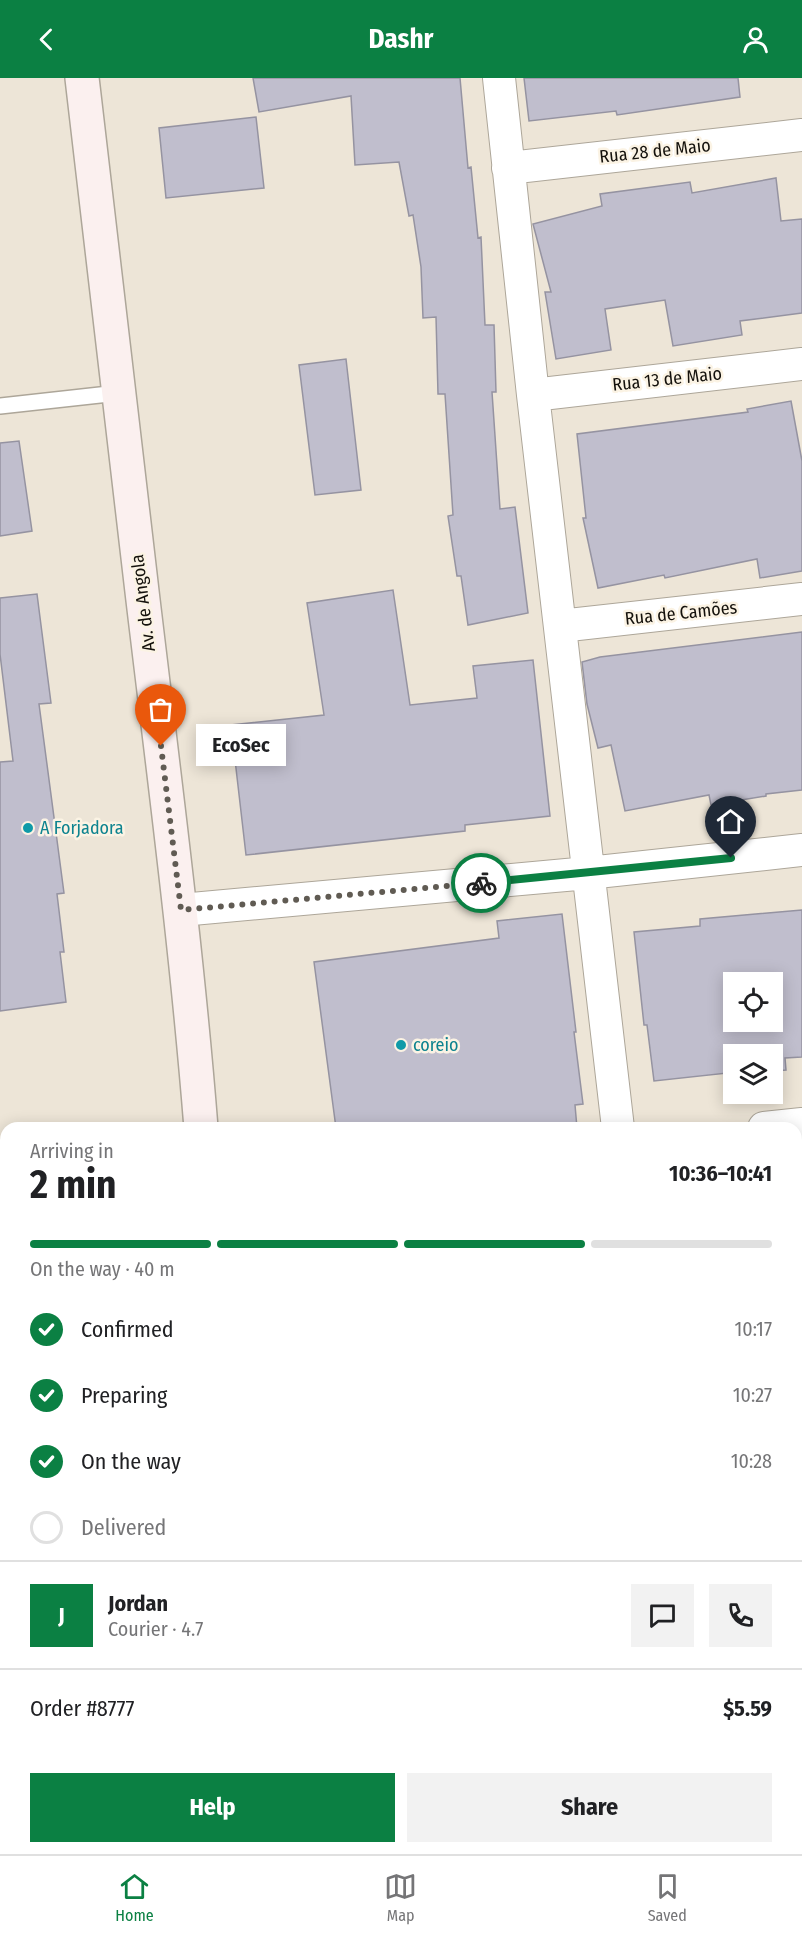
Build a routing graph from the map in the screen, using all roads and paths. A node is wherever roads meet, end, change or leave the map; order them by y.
1 (82, 78) edge
2 (499, 78) edge
3 (802, 135) edge
4 (508, 168) junction
5 (802, 364) edge
6 (117, 393) junction
7 (533, 394) junction
8 (0, 406) edge
9 (802, 599) edge
10 (560, 626) junction
11 (802, 850) edge
12 (588, 873) junction
13 (181, 910) junction
14 (201, 1122) edge
15 (617, 1122) edge

1 - 6 main road, Av. de Angola
2 - 4 street
3 - 4 street, Rua 28 de Maio
4 - 7 street
5 - 7 street, Rua 13 de Maio
6 - 8 lane
6 - 13 main road, Av. de Angola
7 - 10 street
9 - 10 street, Rua de Camões
10 - 12 street
11 - 12 street
12 - 13 street
12 - 15 street
13 - 14 main road, Av. de Angola

